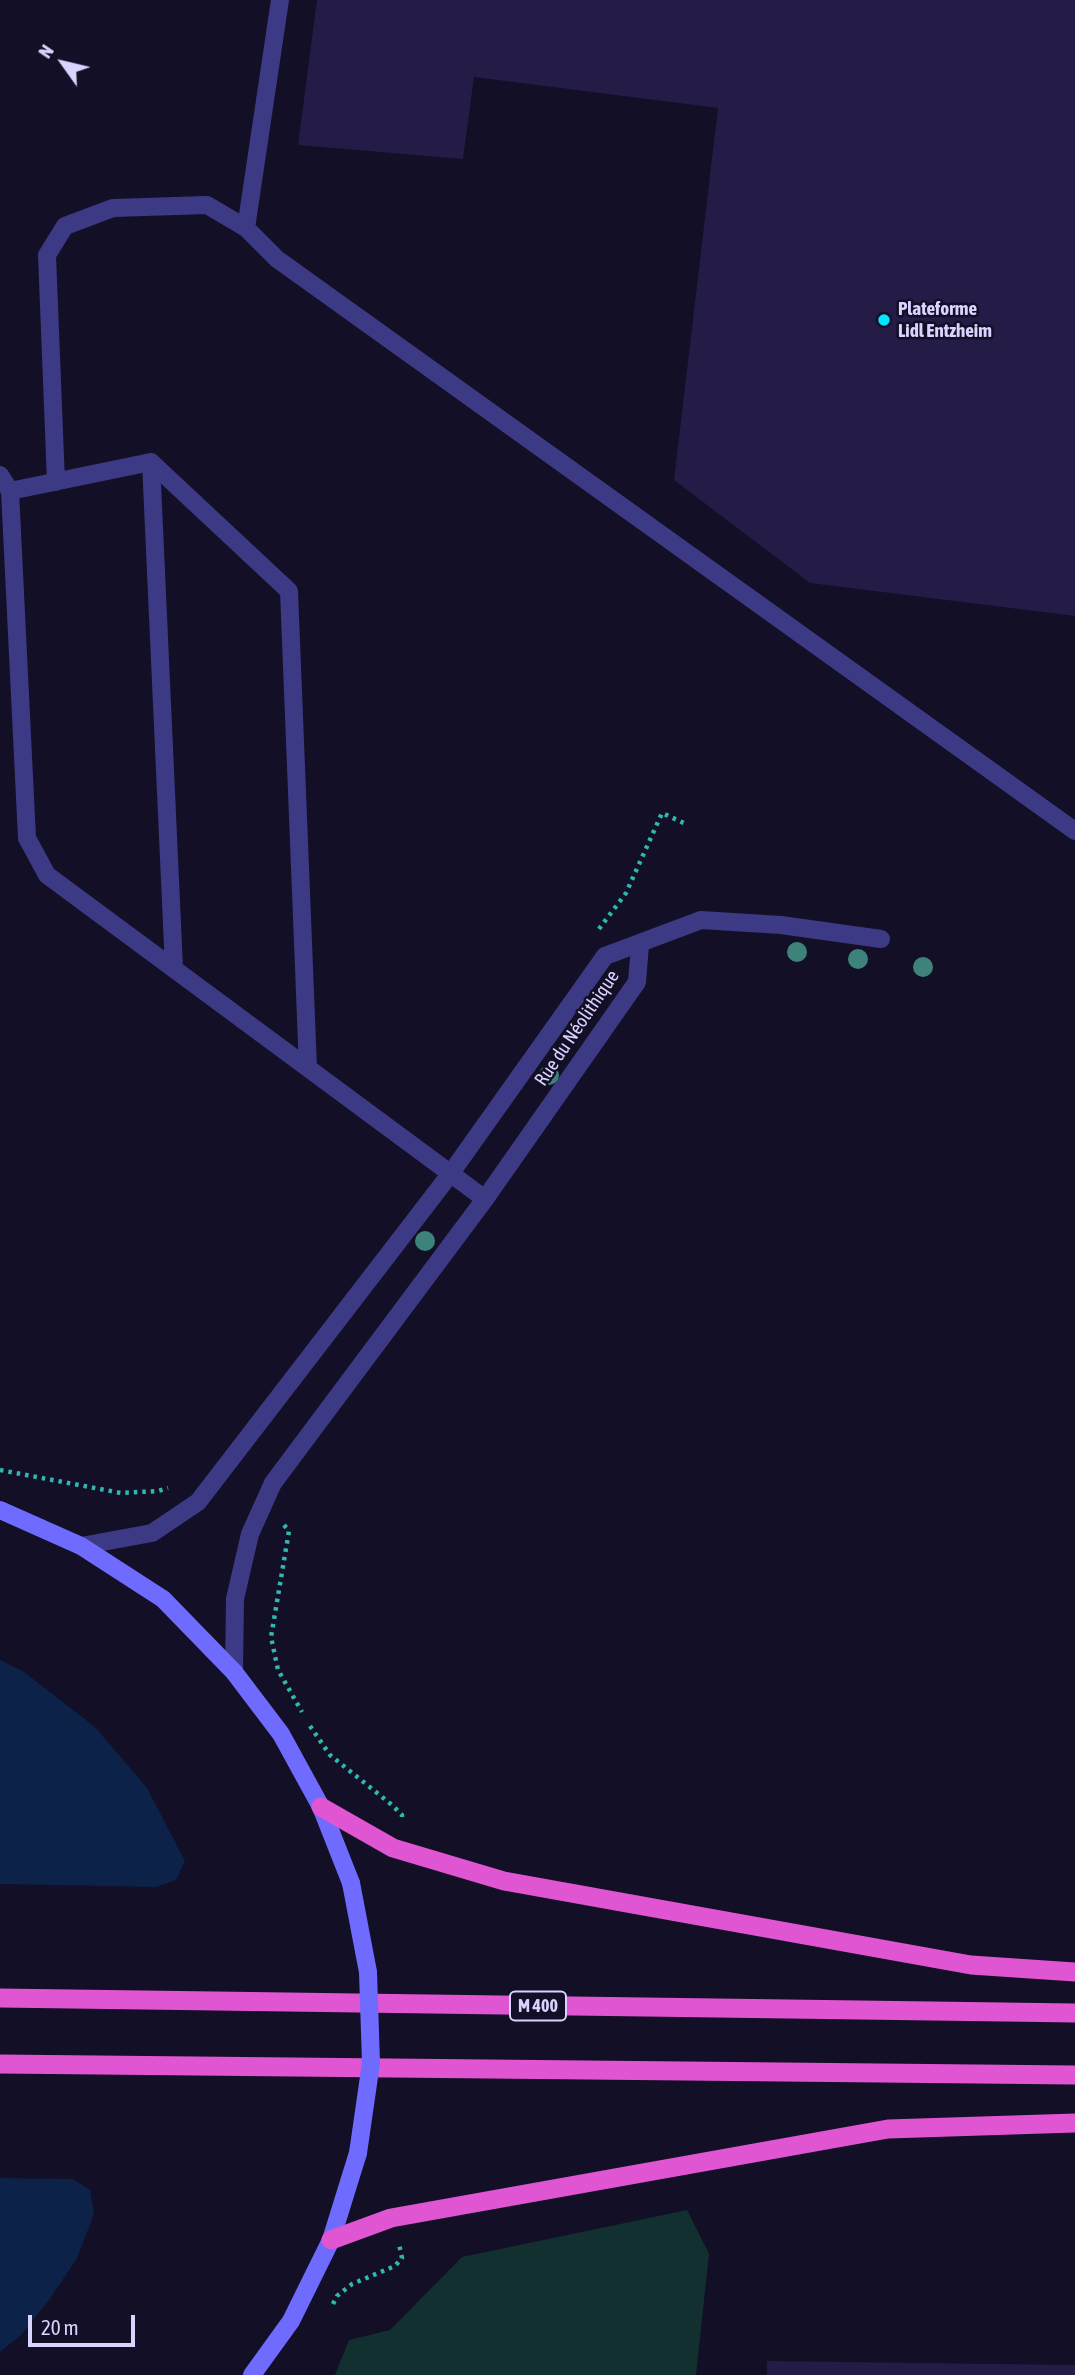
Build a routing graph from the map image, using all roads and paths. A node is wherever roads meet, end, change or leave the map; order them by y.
1 (280, 0) edge
2 (246, 228) junction
3 (151, 462) junction
4 (0, 475) edge
5 (56, 482) junction
6 (10, 491) junction
7 (1075, 831) edge
8 (881, 939) dead end
9 (640, 945) junction
10 (174, 968) junction
11 (308, 1068) junction
12 (451, 1173) junction
13 (485, 1199) junction
14 (0, 1510) edge
15 (81, 1546) junction
16 (280, 1594) dead end
17 (234, 1672) junction
18 (321, 1807) junction
19 (393, 1848) junction
20 (1075, 1972) edge
21 (0, 1998) edge
22 (1075, 2013) edge
23 (0, 2064) edge
24 (1075, 2074) edge
25 (1075, 2123) edge
26 (391, 2218) junction
27 (331, 2240) junction
28 (330, 2308) dead end
29 (252, 2375) edge

1 - 2 street
2 - 5 street
2 - 7 street
3 - 5 street
3 - 10 street
3 - 11 street
4 - 6 street
5 - 6 street
6 - 10 street
8 - 9 street
9 - 12 street, Rue du Néolithique
9 - 13 street, Rue du Néolithique
10 - 11 street
11 - 12 street
12 - 13 street
12 - 15 street, Rue du Néolithique
13 - 17 street, Rue du Néolithique
14 - 15 main road
15 - 17 main road
16 - 19 path
17 - 18 main road
18 - 19 highway
18 - 27 main road, bridge
19 - 20 highway
21 - 22 highway, M 400
23 - 24 highway
25 - 26 highway
26 - 27 highway
26 - 28 path
27 - 29 main road

